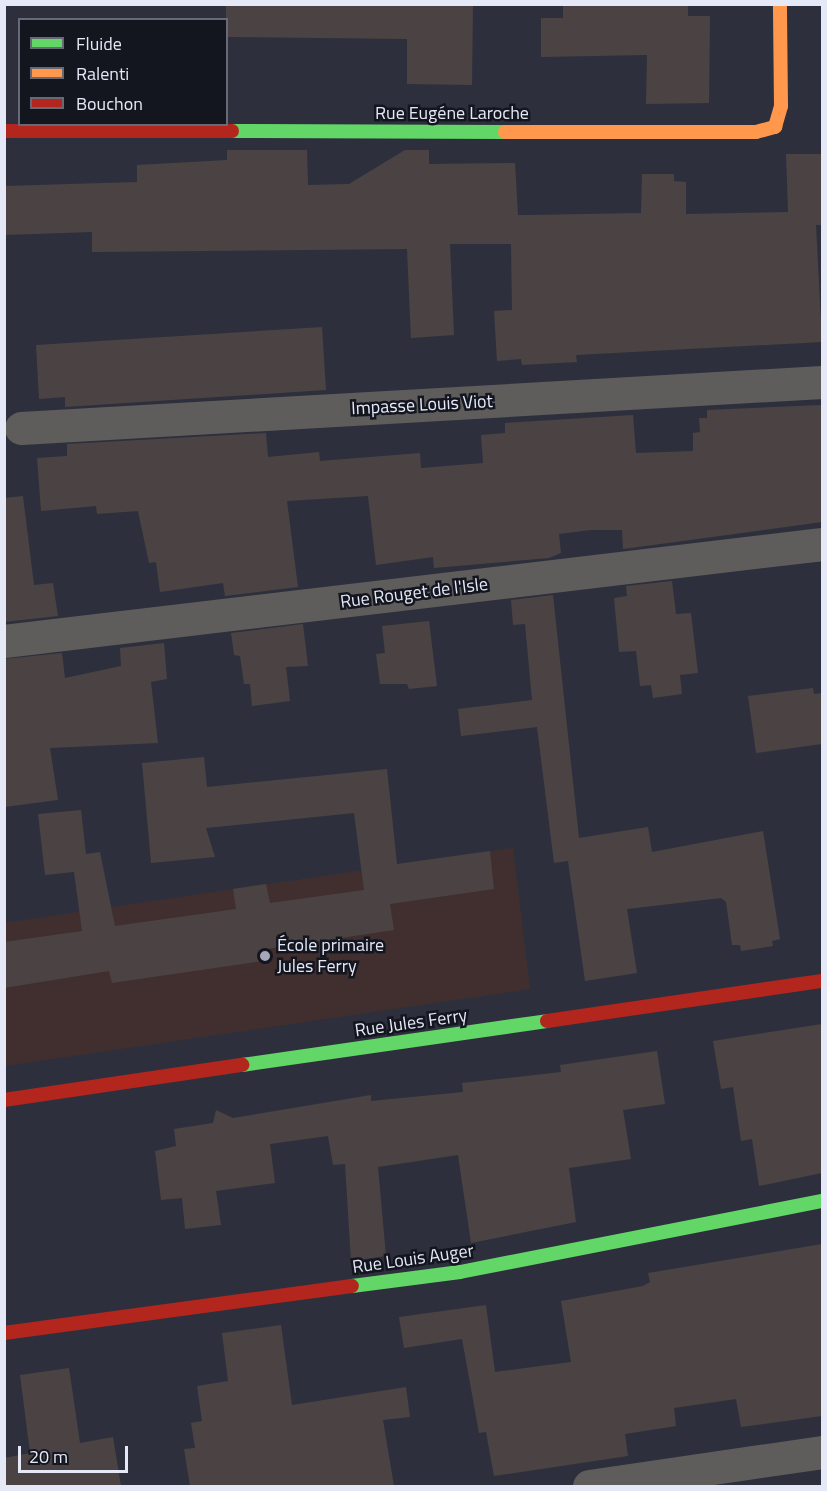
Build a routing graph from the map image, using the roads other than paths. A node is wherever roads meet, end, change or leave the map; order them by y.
1 (780, 4) edge
2 (4, 131) edge
3 (822, 382) edge
4 (21, 428) dead end
5 (822, 544) edge
6 (4, 641) edge
7 (822, 981) edge
8 (4, 1100) edge
9 (822, 1200) edge
10 (4, 1333) edge
11 (822, 1452) edge
12 (588, 1486) edge

1 - 2 street, Rue Eugéne Laroche
3 - 4 street, Impasse Louis Viot
5 - 6 street, Rue Rouget de l'Isle
7 - 8 street, Rue Jules Ferry
9 - 10 street, Rue Louis Auger
11 - 12 street

